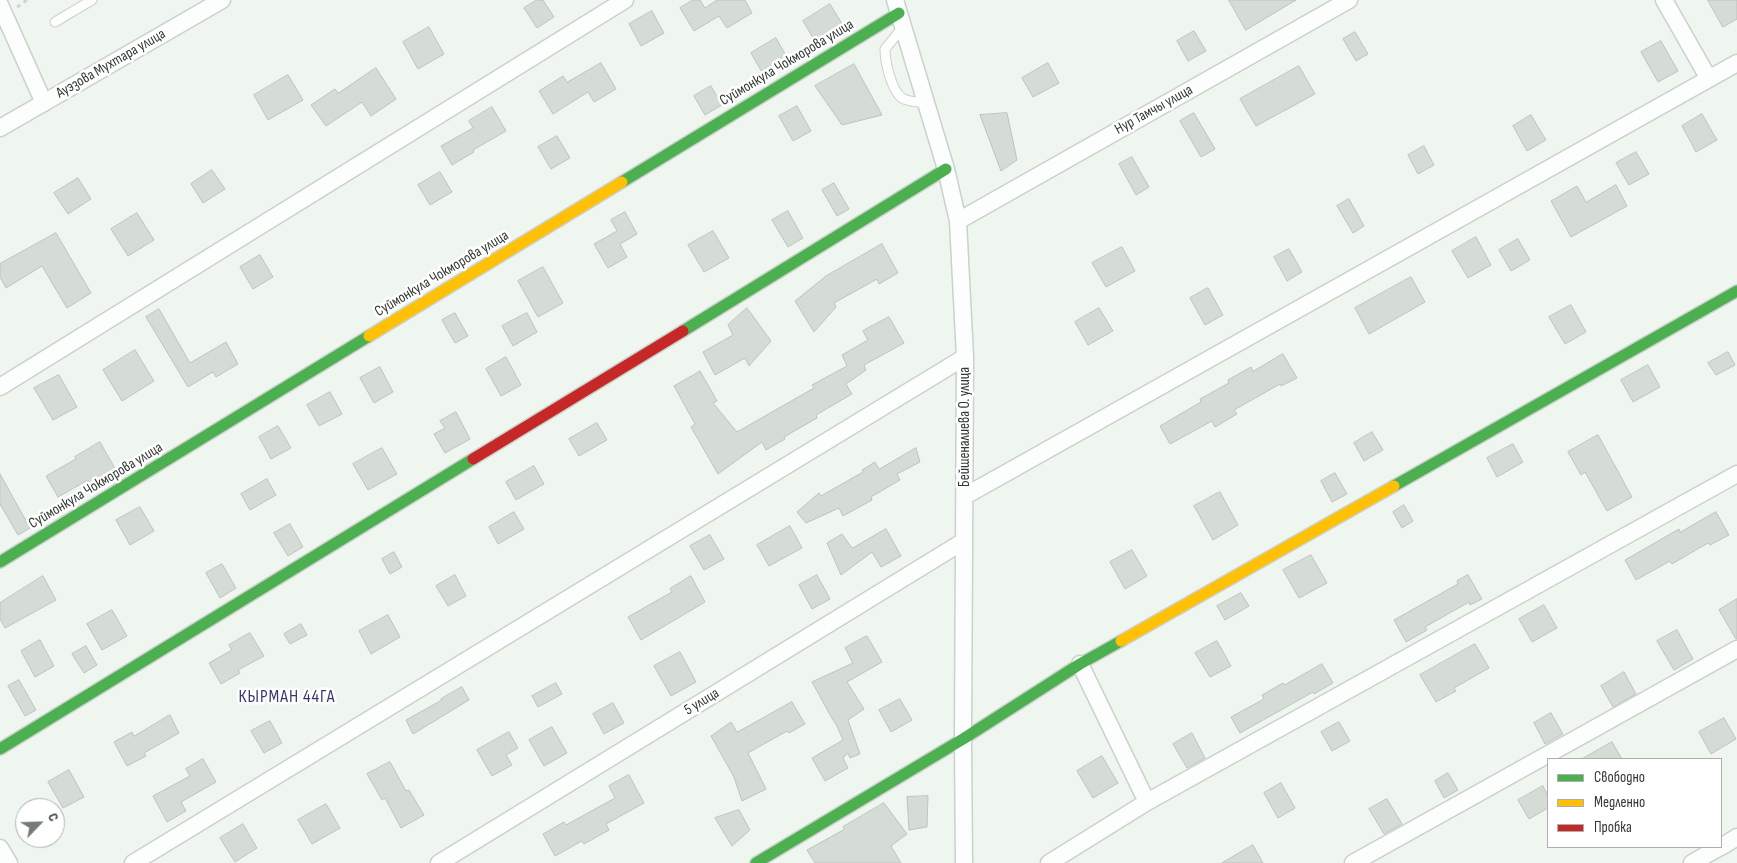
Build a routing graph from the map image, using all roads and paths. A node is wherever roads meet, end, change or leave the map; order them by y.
1 (92, 0) edge
2 (222, 0) edge
3 (625, 0) edge
4 (1349, 0) edge
5 (1664, 0) edge
6 (0, 6) edge
7 (899, 13) edge
8 (55, 22) dead end
9 (1737, 63) edge
10 (1709, 79) junction
11 (926, 103) junction
12 (44, 104) junction
13 (0, 128) edge
14 (946, 170) junction
15 (958, 221) junction
16 (1737, 292) edge
17 (965, 357) junction
18 (0, 387) edge
19 (1737, 474) edge
20 (965, 496) junction
21 (964, 541) junction
22 (0, 562) edge
23 (1737, 649) edge
24 (1080, 664) junction
25 (963, 739) junction
26 (0, 750) edge
27 (1147, 802) junction
28 (1737, 837) edge
29 (1722, 846) edge
30 (0, 848) edge
31 (1719, 848) edge
32 (9, 863) edge
33 (133, 863) edge
34 (438, 863) edge
35 (756, 863) edge
36 (964, 863) edge
37 (1049, 863) edge
38 (1353, 863) edge
39 (1692, 863) edge

1 - 8 lane
2 - 12 street, Ауэзова Мухтара улица
3 - 18 street
4 - 15 street, Нур Тамчы улица
5 - 10 street
6 - 12 street
7 - 11 street, Бейшеналиева О. улица
7 - 11 lane
7 - 22 street, Суймонкула Чокморова улица
9 - 10 street
10 - 20 street
11 - 14 street, Бейшеналиева О. улица
12 - 13 street, Ауэзова Мухтара улица
14 - 15 street, Бейшеналиева О. улица
14 - 26 street
15 - 17 street, Бейшеналиева О. улица
16 - 24 street
17 - 20 street, Бейшеналиева О. улица
17 - 33 street
19 - 27 street
20 - 21 street, Бейшеналиева О. улица
21 - 25 street, Бейшеналиева О. улица
21 - 34 street, 5 улица
23 - 38 street
24 - 25 street
24 - 27 street
25 - 35 street
25 - 36 street, Бейшеналиева О. улица
27 - 37 street
28 - 29 street
30 - 32 street
31 - 39 street

